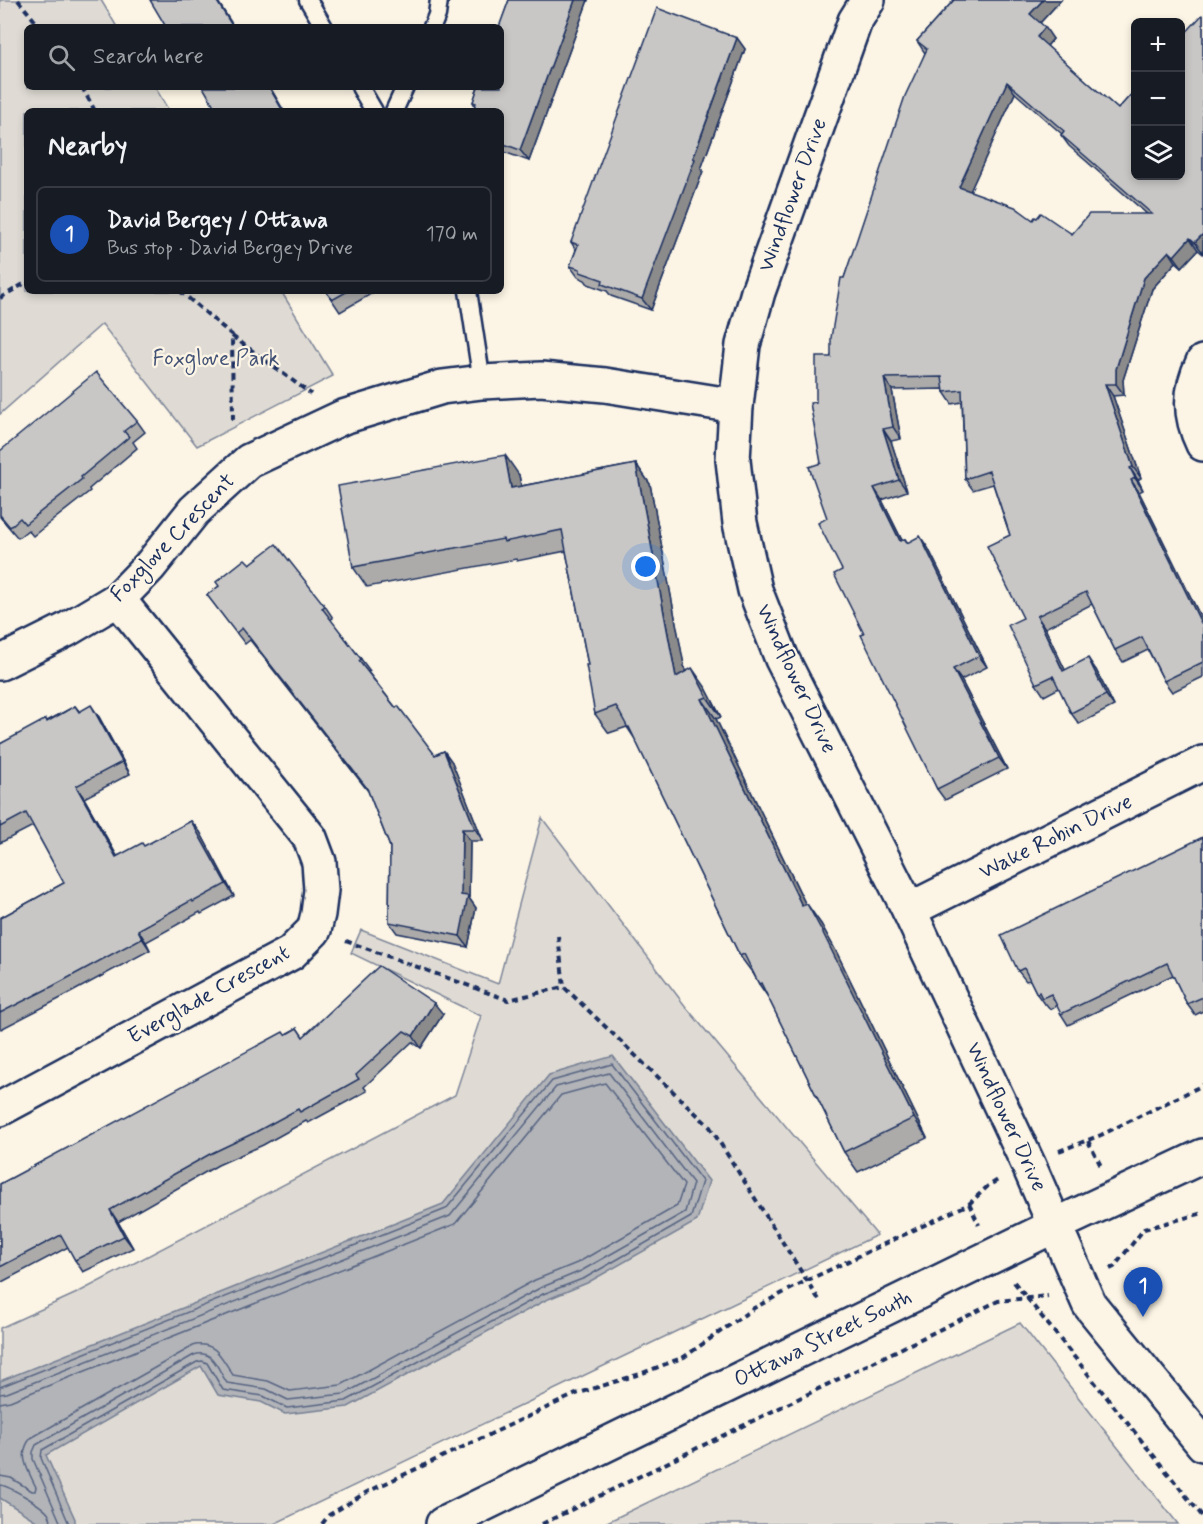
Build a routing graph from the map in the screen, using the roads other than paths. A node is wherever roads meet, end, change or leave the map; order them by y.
1 (308, 0) edge
2 (439, 0) edge
3 (868, 0) edge
4 (322, 24) edge
5 (434, 24) edge
6 (362, 90) edge
7 (404, 90) edge
8 (372, 108) edge
9 (395, 108) edge
10 (468, 294) edge
11 (1203, 362) edge
12 (482, 382) junction
13 (736, 406) junction
14 (1203, 444) edge
15 (118, 598) junction
16 (0, 663) edge
17 (1203, 763) edge
18 (909, 910) junction
19 (0, 1109) edge
20 (1203, 1156) edge
21 (1056, 1225) junction
22 (1203, 1444) edge
23 (443, 1524) edge

1 - 4 lane
2 - 5 lane
3 - 13 street, Windflower Drive
6 - 8 lane
7 - 9 lane
10 - 12 lane
11 - 14 street
12 - 13 street, Foxglove Crescent
12 - 15 street, Foxglove Crescent
13 - 18 street, Windflower Drive
15 - 16 street, Foxglove Crescent
15 - 19 street, Everglade Crescent
17 - 18 street, Wake Robin Drive
18 - 21 street, Windflower Drive
20 - 21 street, Ottawa Street South
21 - 22 street, Windflower Drive
21 - 23 street, Ottawa Street South

